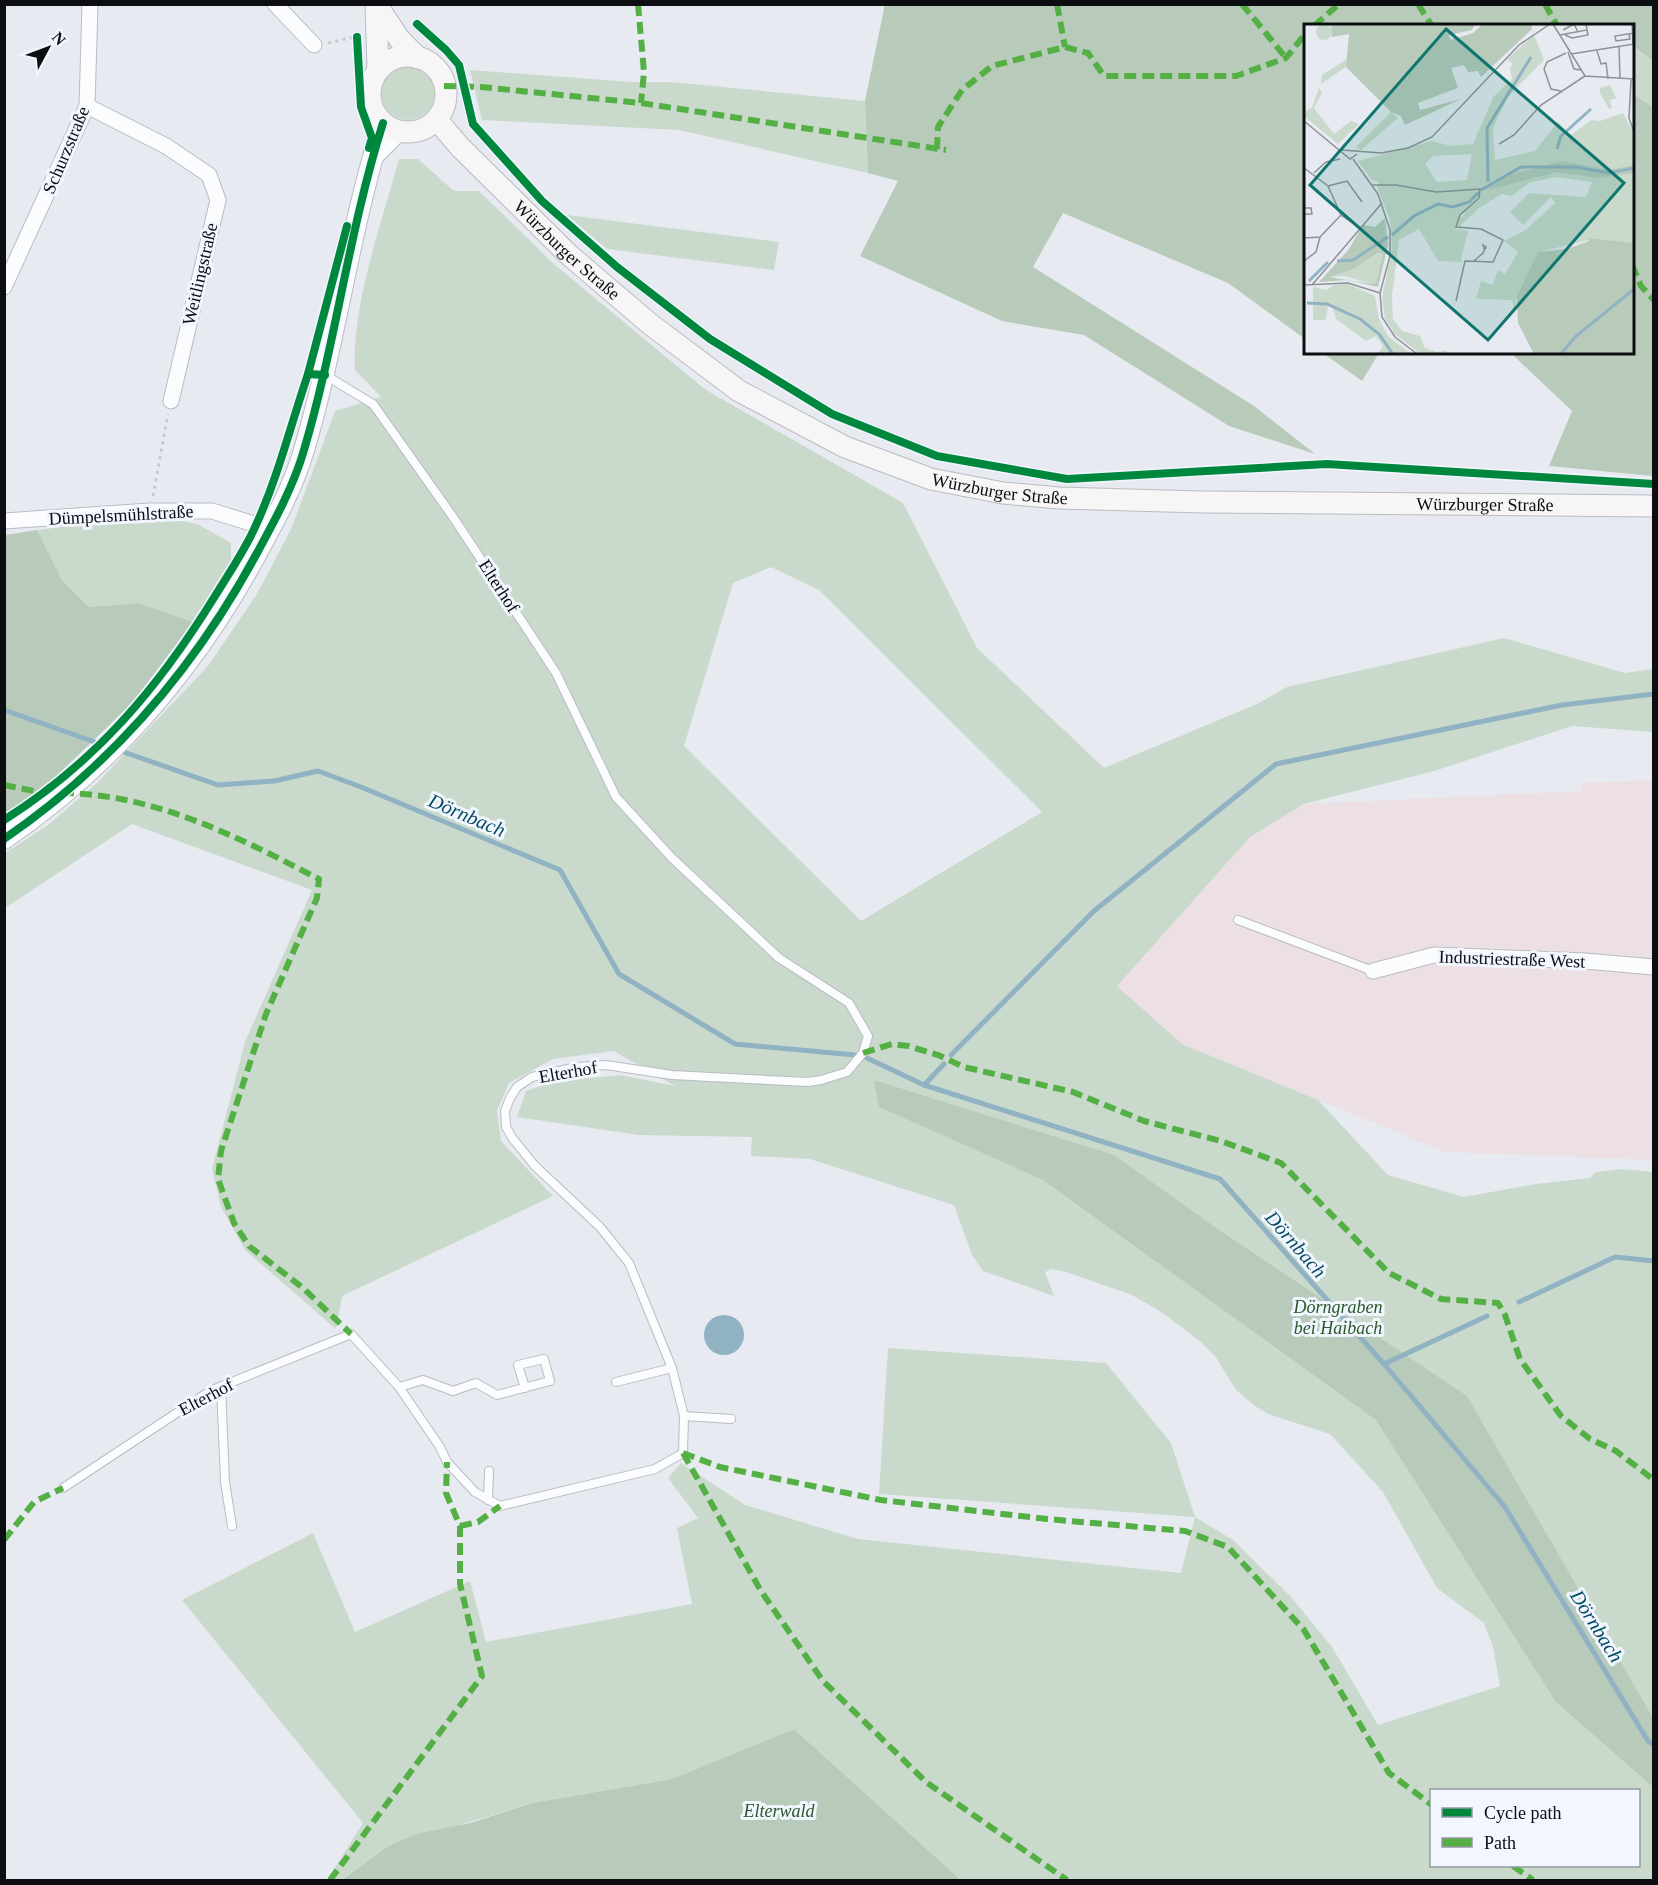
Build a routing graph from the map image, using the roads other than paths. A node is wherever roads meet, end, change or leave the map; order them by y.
1 (90, 4) edge
2 (275, 4) edge
3 (376, 4) edge
4 (314, 45) road end
5 (418, 58) junction
6 (378, 70) junction
7 (87, 106) junction
8 (433, 123) junction
9 (390, 127) junction
10 (4, 287) edge
11 (325, 375) junction
12 (171, 401) road end
13 (1653, 506) edge
14 (4, 521) edge
15 (270, 529) junction
16 (4, 840) edge
17 (1238, 920) dead end
18 (1653, 967) edge
19 (1373, 971) joint
20 (672, 1368) junction
21 (616, 1382) dead end
22 (221, 1387) junction
23 (399, 1387) junction
24 (525, 1388) junction
25 (684, 1416) junction
26 (731, 1419) dead end
27 (489, 1472) dead end
28 (63, 1488) dead end
29 (488, 1500) junction
30 (232, 1526) dead end

1 - 7 street, Schurzstraße
2 - 4 street
3 - 5 main road
3 - 6 main road
5 - 6 main road
5 - 8 main road
6 - 9 main road
7 - 10 street, Schurzstraße
7 - 12 street, Weitlingstraße
8 - 9 main road
8 - 13 main road, Würzburger Straße
9 - 11 street
11 - 15 street
11 - 20 lane, Elterhof
14 - 15 street, Dümpelsmühlstraße
15 - 16 street
17 - 19 lane
18 - 19 street, Industriestraße West
20 - 21 lane
20 - 25 lane, Elterhof
22 - 23 lane, Elterhof
22 - 28 lane, Elterhof
22 - 30 lane
23 - 24 lane
23 - 29 lane, Elterhof
24 - 24 lane
25 - 26 lane
25 - 29 lane, Elterhof
27 - 29 lane

